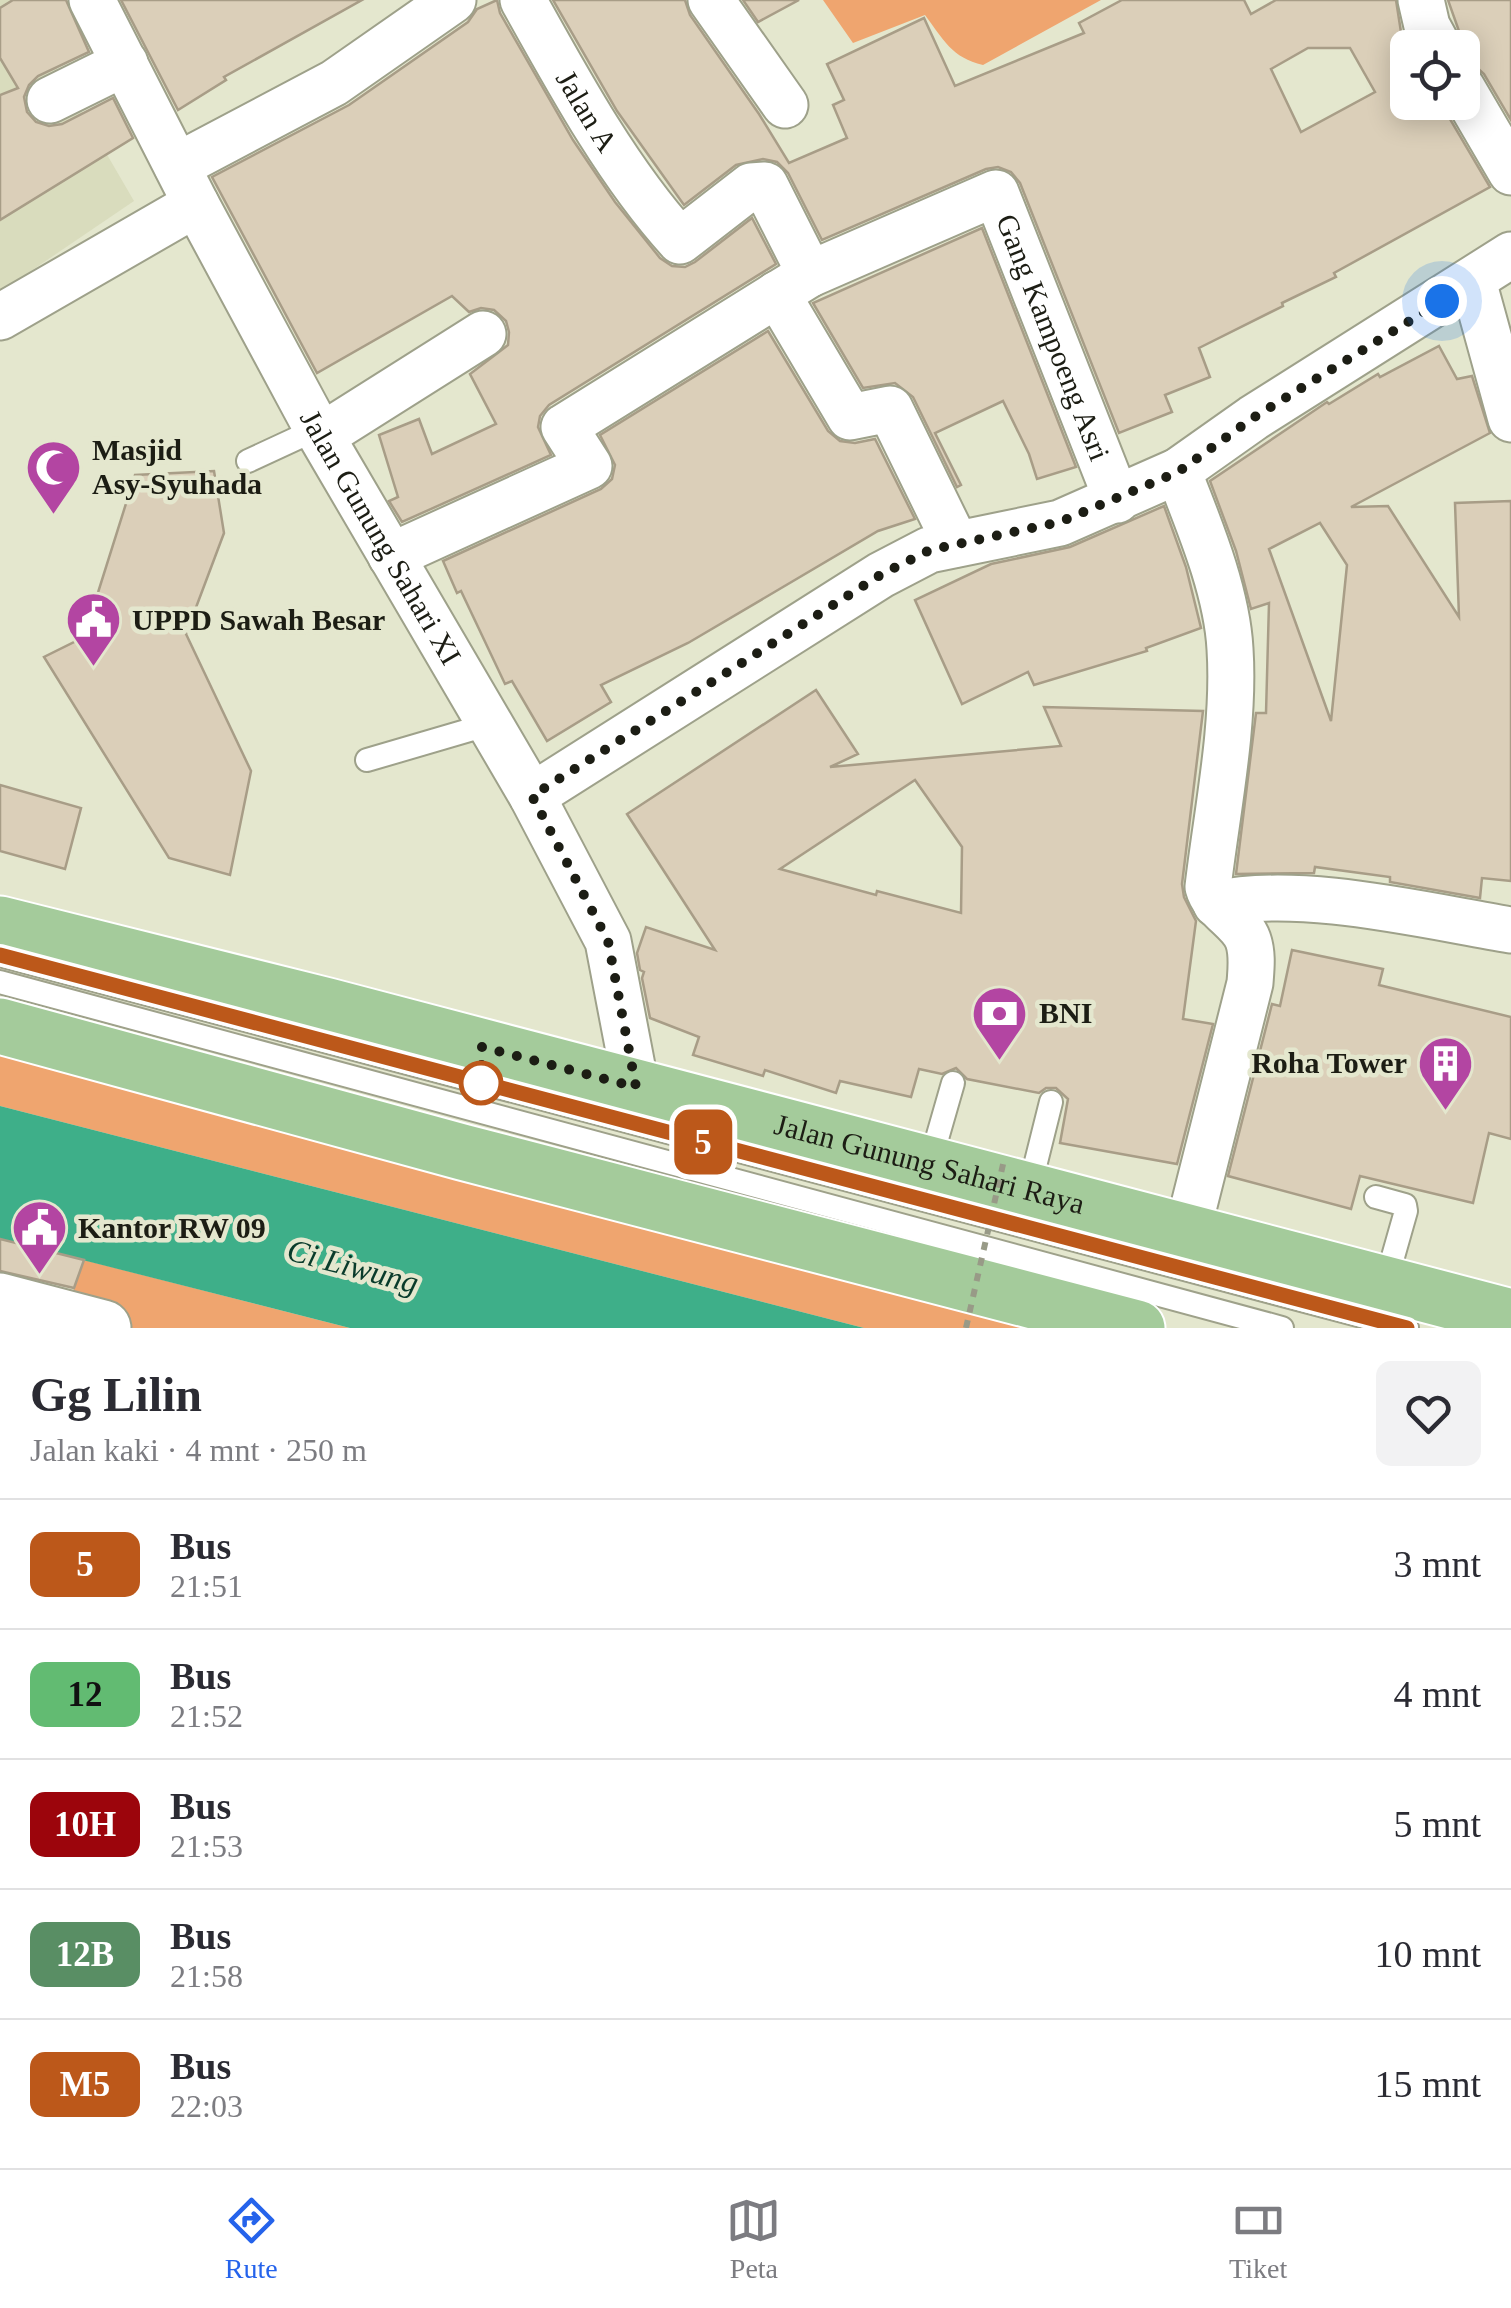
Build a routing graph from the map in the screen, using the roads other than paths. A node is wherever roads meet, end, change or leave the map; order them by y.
1 (92, 0) edge
2 (454, 0) edge
3 (523, 0) edge
4 (711, 0) edge
5 (1421, 0) edge
6 (1428, 30) edge
7 (125, 62) junction
8 (50, 100) dead end
9 (784, 104) dead end
10 (1480, 119) edge
11 (1511, 172) edge
12 (186, 185) junction
13 (1511, 256) edge
14 (1473, 281) junction
15 (794, 284) junction
16 (0, 317) edge
17 (483, 334) dead end
18 (1511, 418) edge
19 (320, 432) junction
20 (248, 460) dead end
21 (1178, 472) junction
22 (1117, 500) junction
23 (956, 544) junction
24 (391, 556) junction
25 (490, 724) junction
26 (367, 760) dead end
27 (532, 796) junction
28 (1216, 904) junction
29 (0, 924) edge
30 (1511, 930) edge
31 (0, 956) edge
32 (0, 982) edge
33 (0, 1026) edge
34 (952, 1082) dead end
35 (636, 1087) junction
36 (1051, 1102) dead end
37 (930, 1163) junction
38 (1017, 1175) junction
39 (1376, 1197) dead end
40 (1187, 1233) junction
41 (1396, 1306) edge
42 (34, 1315) edge
43 (1511, 1317) edge
44 (103, 1328) edge
45 (1138, 1328) edge
46 (1282, 1328) edge

1 - 7 street, Jalan Gunung Sahari XI
2 - 12 street
3 - 15 street, Jalan A
4 - 9 street
5 - 6 street
7 - 8 street
7 - 12 street, Jalan Gunung Sahari XI
10 - 11 street
12 - 16 street
12 - 19 street, Jalan Gunung Sahari XI
13 - 14 street
14 - 18 street
14 - 21 street
15 - 22 street, Gang Kampoeng Asri
15 - 23 street
15 - 24 street
17 - 19 street
19 - 20 lane
19 - 24 street, Jalan Gunung Sahari XI
21 - 22 street
21 - 28 street
22 - 23 street
23 - 27 street
24 - 25 street, Jalan Gunung Sahari XI
25 - 26 lane
25 - 27 street, Jalan Gunung Sahari XI
27 - 35 street, Jalan Gunung Sahari XI
28 - 30 street
28 - 40 street
29 - 35 main road, Jalan Gunung Sahari Raya
31 - 41 lane
32 - 46 lane
33 - 45 main road
34 - 37 lane
35 - 37 main road, Jalan Gunung Sahari Raya
36 - 38 lane
37 - 38 main road, Jalan Gunung Sahari Raya
38 - 40 main road, Jalan Gunung Sahari Raya
39 - 41 lane
40 - 41 main road, Jalan Gunung Sahari Raya
41 - 43 main road, Jalan Gunung Sahari Raya
42 - 44 street

